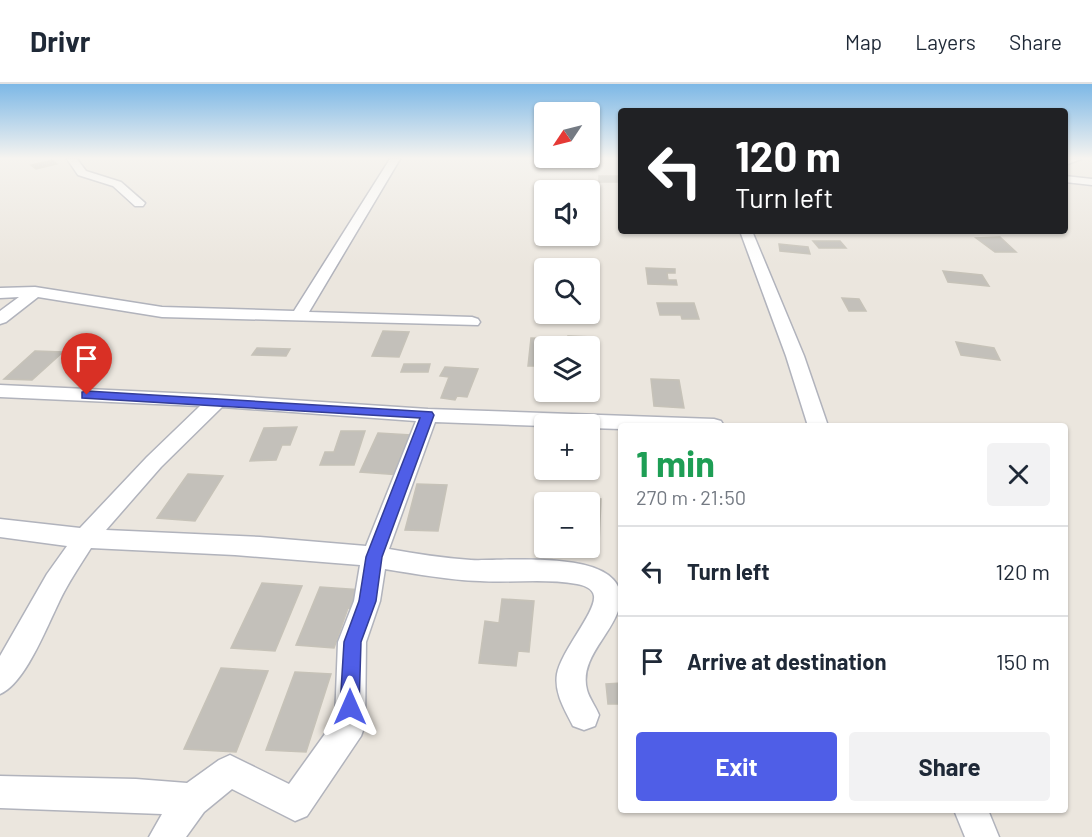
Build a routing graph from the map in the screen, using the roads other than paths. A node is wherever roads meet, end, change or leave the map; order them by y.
1 (129, 194) edge
2 (374, 194) edge
3 (139, 203) dead end
4 (747, 234) edge
5 (35, 292) junction
6 (0, 293) edge
7 (299, 316) junction
8 (0, 319) edge
9 (472, 322) dead end
10 (0, 391) edge
11 (217, 401) junction
12 (428, 415) junction
13 (636, 423) edge
14 (818, 423) edge
15 (0, 528) edge
16 (85, 538) junction
17 (374, 557) junction
18 (0, 680) edge
19 (584, 715) dead end
20 (0, 792) edge
21 (192, 800) junction
22 (972, 813) edge
23 (166, 837) edge
24 (982, 837) edge

1 - 3 street
2 - 7 street
4 - 14 street
5 - 6 street
5 - 7 street
5 - 8 street
7 - 9 street
10 - 11 street
11 - 12 street
11 - 16 street
12 - 13 street
12 - 17 street
15 - 16 street
16 - 17 street
16 - 18 street
17 - 19 street
17 - 21 street
20 - 21 street
21 - 23 street
22 - 24 street

